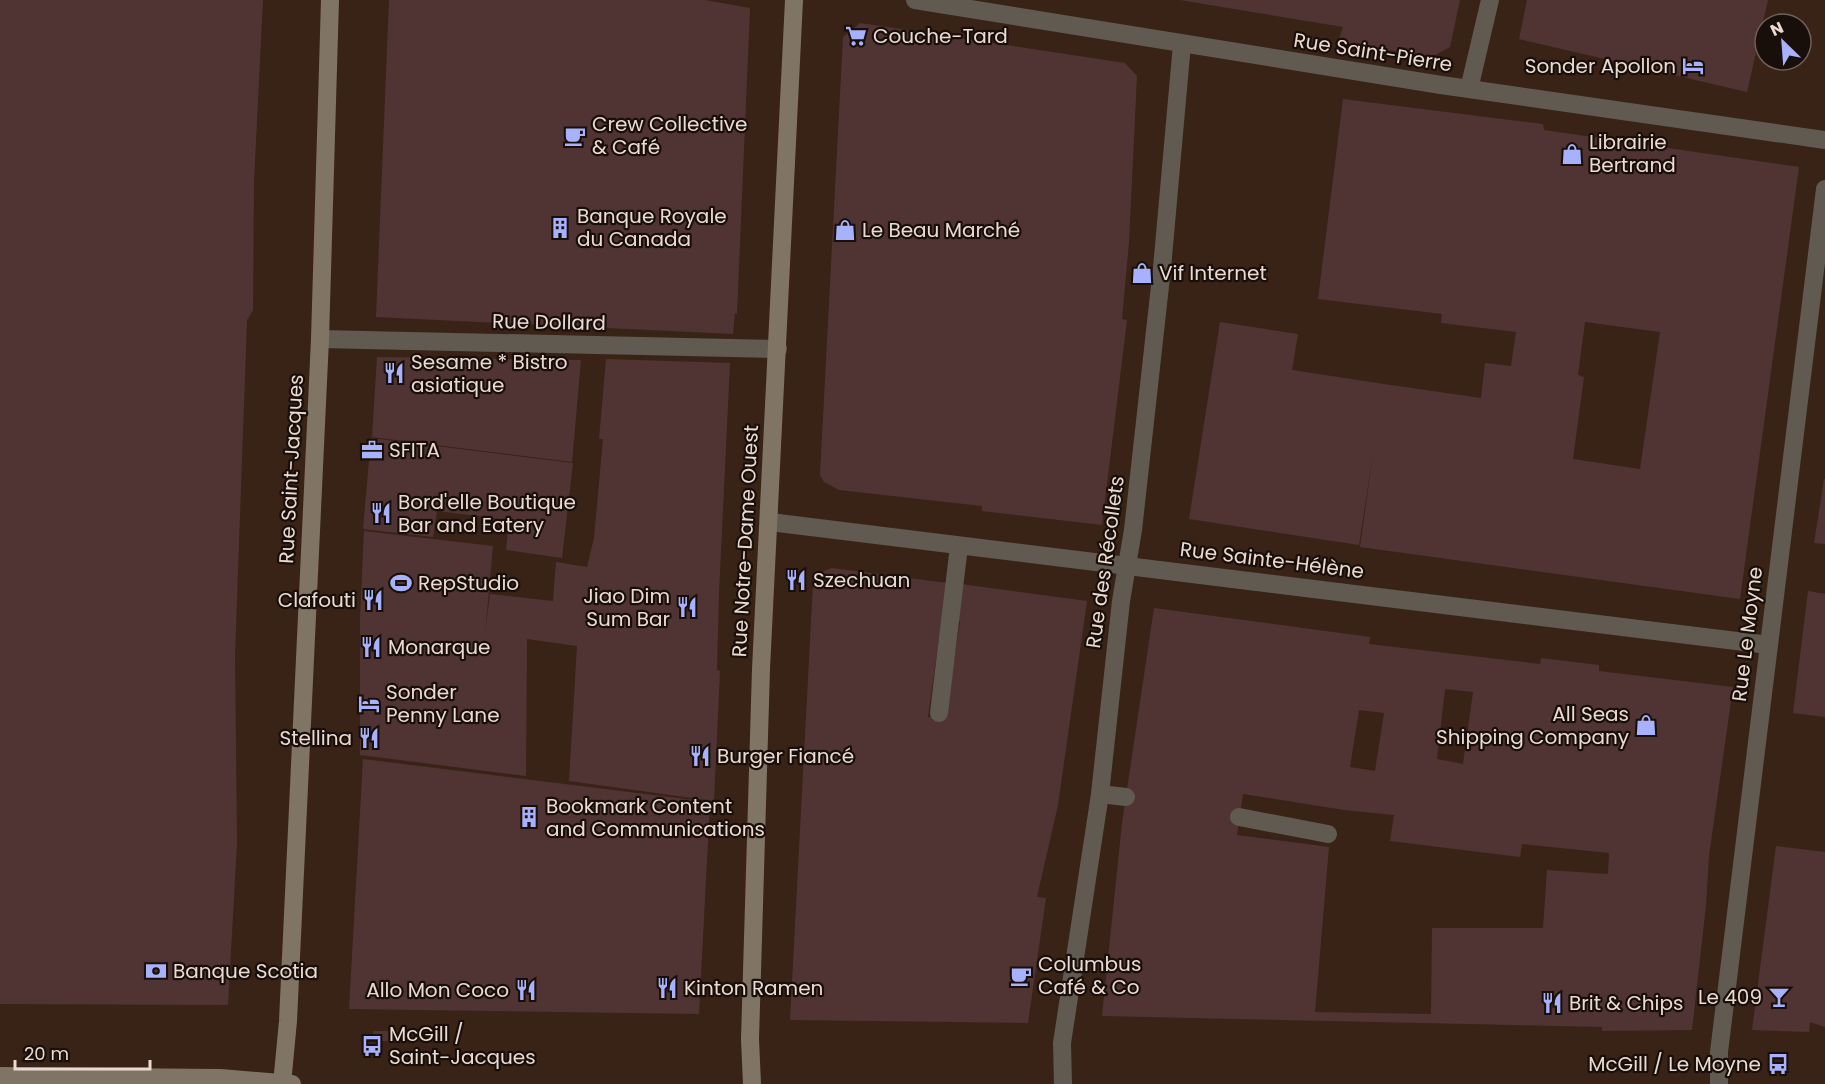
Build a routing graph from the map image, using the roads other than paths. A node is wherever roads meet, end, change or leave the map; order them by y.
1 (330, 0) edge
2 (794, 0) edge
3 (915, 0) edge
4 (1490, 0) edge
5 (1182, 44) junction
6 (1469, 89) junction
7 (1825, 140) edge
8 (1825, 189) edge
9 (320, 339) junction
10 (778, 349) junction
11 (770, 522) junction
12 (958, 546) junction
13 (1127, 565) junction
14 (1769, 645) junction
15 (939, 713) dead end
16 (1100, 794) junction
17 (1126, 797) dead end
18 (1239, 817) dead end
19 (1328, 834) dead end
20 (0, 1076) edge
21 (285, 1084) edge
22 (752, 1084) edge
23 (1063, 1084) edge
24 (1719, 1084) edge

1 - 9 street, Rue Saint-Jacques
2 - 10 street, Rue Notre-Dame Ouest
3 - 5 street, Rue Saint-Pierre
4 - 6 street
5 - 6 street, Rue Saint-Pierre
5 - 13 street, Rue des Récollets
6 - 7 street, Rue Saint-Pierre
8 - 14 street, Rue Le Moyne
9 - 10 street, Rue Dollard
9 - 21 street, Rue Saint-Jacques
10 - 11 street, Rue Notre-Dame Ouest
11 - 12 street, Rue Sainte-Hélène
11 - 22 street, Rue Notre-Dame Ouest
12 - 13 street, Rue Sainte-Hélène
12 - 15 street
13 - 14 street, Rue Sainte-Hélène
13 - 16 street, Rue des Récollets
14 - 24 street, Rue Le Moyne
16 - 17 street
16 - 23 street, Rue des Récollets
18 - 19 street
20 - 21 street

